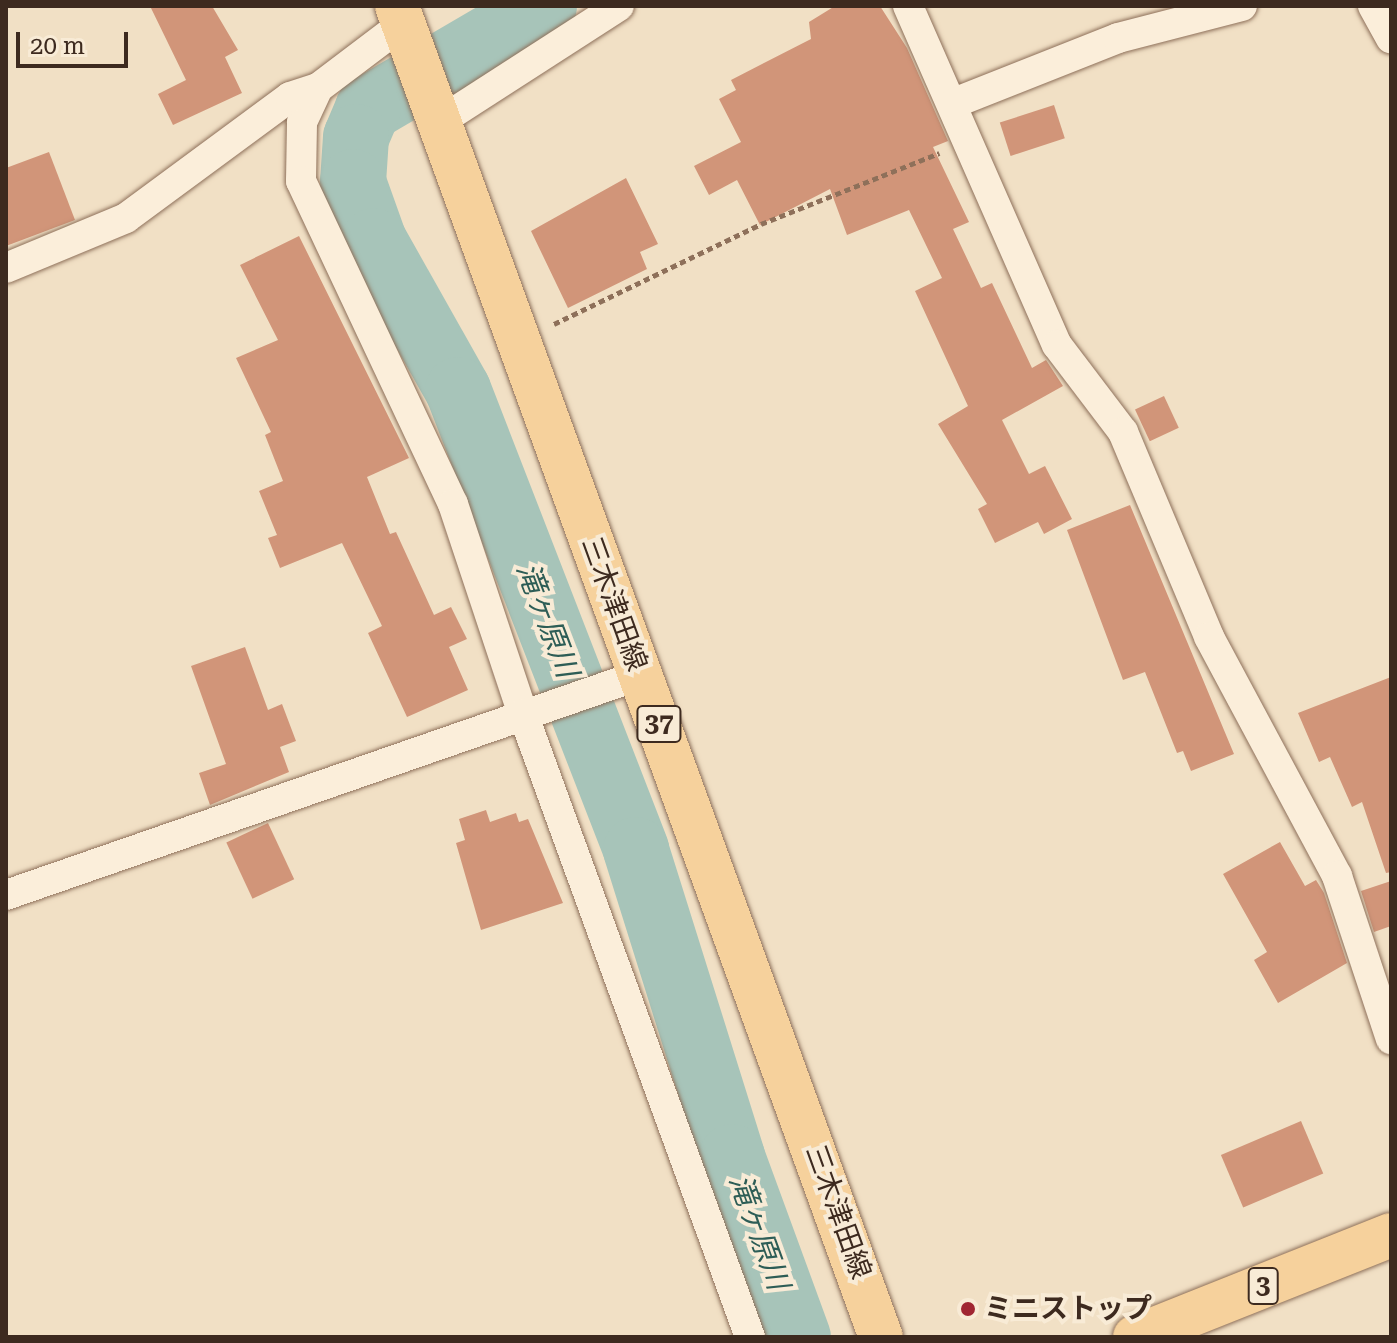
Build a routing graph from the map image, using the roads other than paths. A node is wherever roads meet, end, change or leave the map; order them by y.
1 (619, 6) edge
2 (908, 6) edge
3 (1242, 6) edge
4 (1373, 6) edge
5 (405, 26) edge
6 (1391, 38) edge
7 (318, 88) junction
8 (954, 103) junction
9 (438, 117) junction
10 (6, 268) edge
11 (629, 678) junction
12 (533, 711) junction
13 (6, 895) edge
14 (1391, 1039) edge
15 (1391, 1235) edge
16 (750, 1337) edge
17 (881, 1337) edge
18 (1135, 1337) edge

1 - 9 street
2 - 8 street
3 - 8 street
4 - 6 street
5 - 7 street
5 - 9 main road, 三木津田線 / 37
7 - 10 street
7 - 12 street
8 - 14 street
9 - 11 main road, 三木津田線 / 37
11 - 12 street
11 - 17 main road, 三木津田線 / 37
12 - 13 street
12 - 16 street
15 - 18 main road, 3

